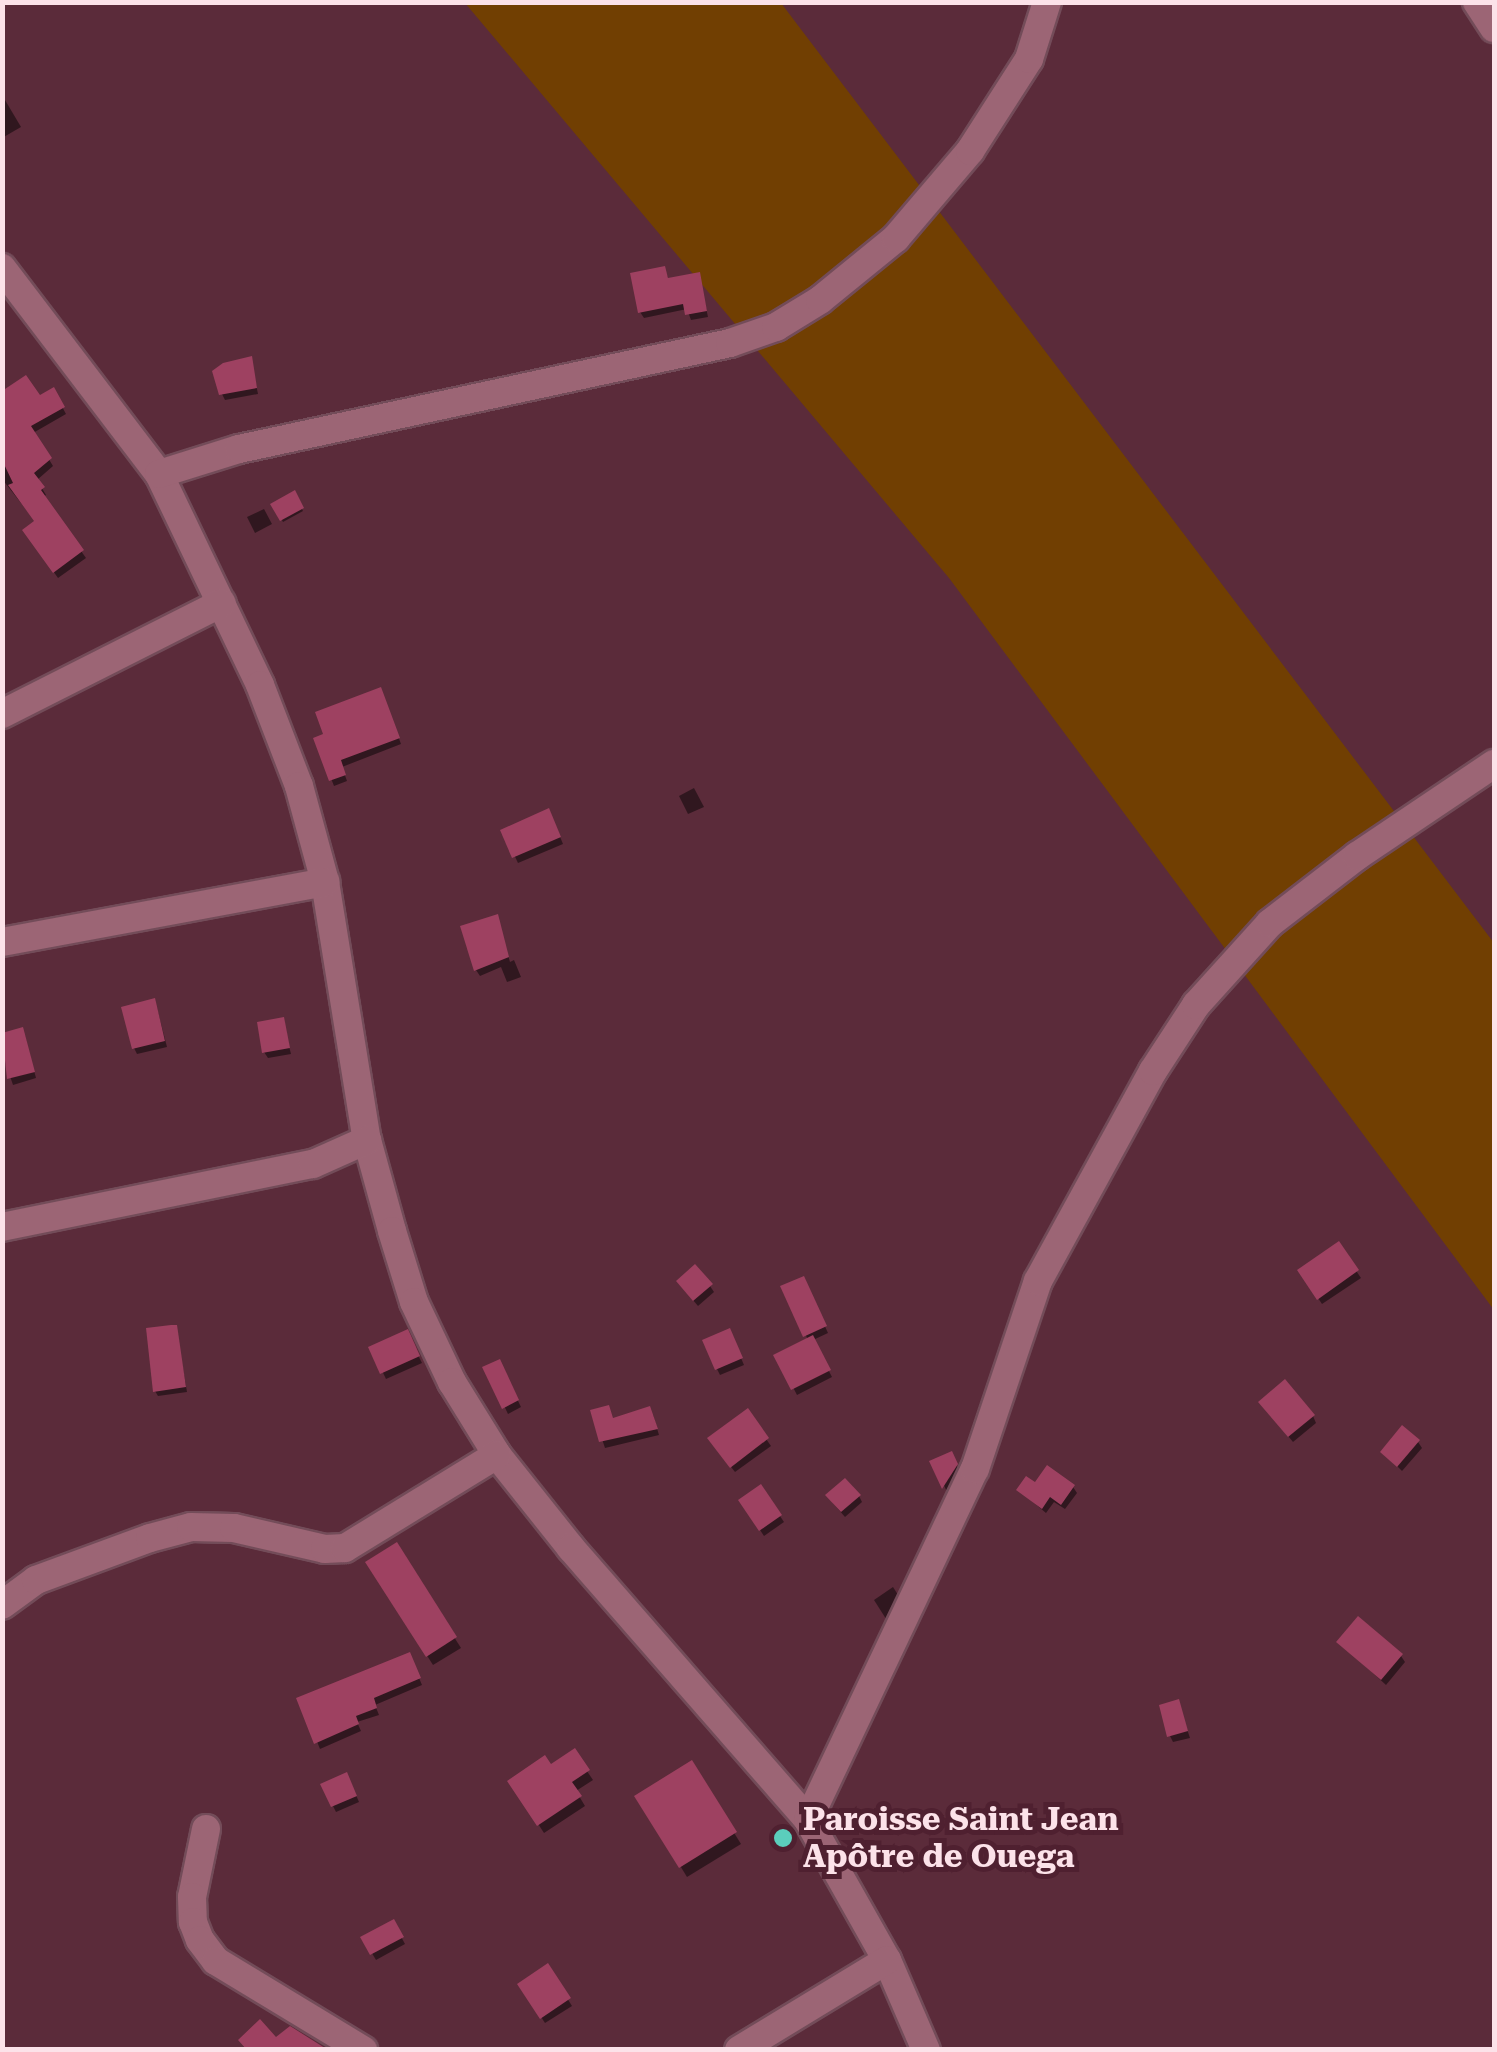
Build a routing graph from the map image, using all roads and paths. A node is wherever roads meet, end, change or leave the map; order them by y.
1 (1047, 2) edge
2 (1478, 2) edge
3 (1494, 28) edge
4 (2, 268) edge
5 (158, 474) junction
6 (222, 603) junction
7 (2, 714) edge
8 (1494, 764) edge
9 (325, 882) junction
10 (2, 942) edge
11 (367, 1140) junction
12 (2, 1227) edge
13 (497, 1455) junction
14 (2, 1605) edge
15 (808, 1820) junction
16 (206, 1829) dead end
17 (886, 1960) junction
18 (363, 2050) edge
19 (739, 2050) edge
20 (926, 2050) edge

1 - 5 street
2 - 3 street
4 - 5 street
5 - 6 street
6 - 7 street
6 - 9 street
8 - 15 street
9 - 10 street
9 - 11 street
11 - 12 street
11 - 13 street
13 - 14 street
13 - 15 street
15 - 17 street
16 - 18 street
17 - 19 street
17 - 20 street

